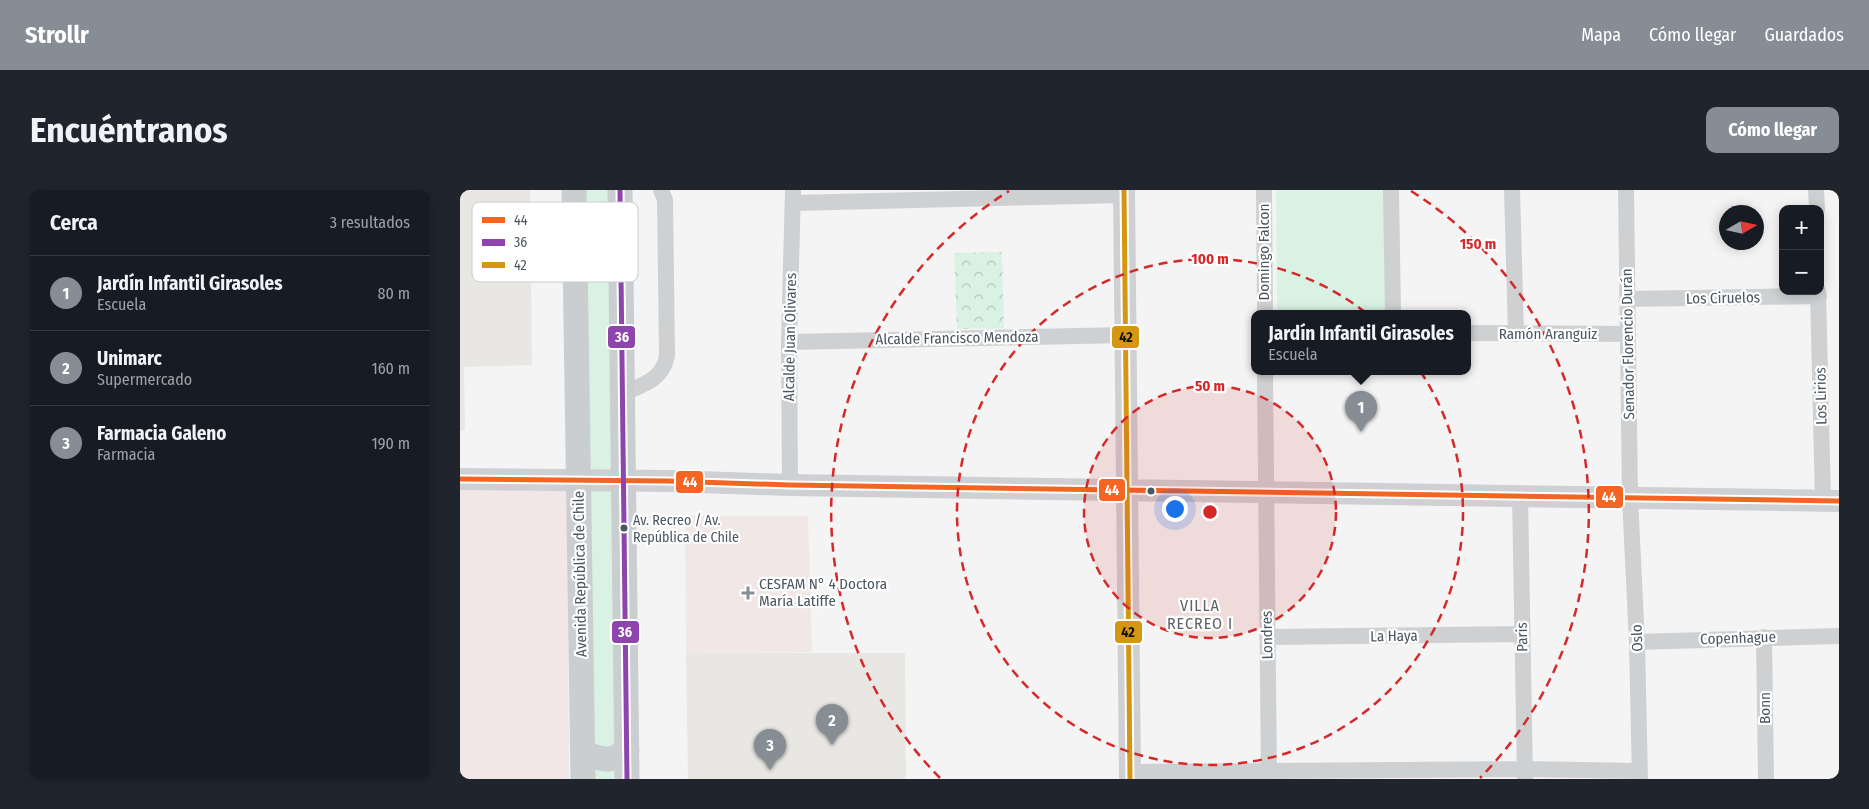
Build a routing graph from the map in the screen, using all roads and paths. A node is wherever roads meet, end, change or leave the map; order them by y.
1 (661, 190) edge
2 (1264, 190) edge
3 (1391, 190) edge
4 (1512, 190) edge
5 (1626, 190) edge
6 (1816, 190) edge
7 (1124, 193) edge
8 (989, 194) edge
9 (793, 196) edge
10 (1817, 205) edge
11 (576, 282) edge
12 (621, 282) edge
13 (1781, 295) edge
14 (1819, 295) edge
15 (1628, 299) junction
16 (1265, 310) edge
17 (1393, 310) edge
18 (1471, 333) edge
19 (1516, 334) junction
20 (1628, 334) junction
21 (1126, 335) junction
22 (789, 342) junction
23 (1265, 375) edge
24 (622, 394) junction
25 (460, 479) edge
26 (579, 480) junction
27 (623, 480) junction
28 (790, 485) junction
29 (1128, 489) junction
30 (1266, 492) junction
31 (1520, 496) junction
32 (1630, 498) junction
33 (1831, 501) edge
34 (1522, 634) junction
35 (1839, 636) edge
36 (1267, 637) junction
37 (1764, 637) junction
38 (1637, 642) junction
39 (626, 750) junction
40 (582, 753) junction
41 (1401, 774) edge
42 (1525, 774) edge
43 (1269, 775) edge
44 (1640, 775) edge
45 (1130, 776) edge
46 (583, 779) edge
47 (627, 779) edge
48 (1766, 779) edge

1 - 24 street
2 - 16 street, Domingo Falcon
3 - 17 street
4 - 19 street
5 - 15 street, Senador Florencio Durán
6 - 10 street
7 - 8 street
7 - 21 street
8 - 9 street
9 - 22 street, Alcalde Juan Olivares
11 - 26 main road, Avenida República de Chile
12 - 24 main road
13 - 15 street, Los Ciruelos
14 - 33 street, Los Lirios
15 - 20 street, Senador Florencio Durán
18 - 19 street, Ramón Aranguiz
19 - 20 street, Ramón Aranguiz
20 - 32 street, Senador Florencio Durán
21 - 22 street, Alcalde Francisco Mendoza
21 - 29 street
22 - 28 street, Alcalde Juan Olivares
23 - 30 street
24 - 27 main road
25 - 26 street
26 - 27 street
26 - 40 main road, Avenida República de Chile
27 - 28 street
27 - 39 main road
28 - 29 street
29 - 30 street
29 - 45 street
30 - 31 street
30 - 36 street, Londres
31 - 32 street
31 - 34 street, Paris
32 - 33 street
32 - 38 street, Oslo
34 - 36 street, La Haya
34 - 42 street, Paris
35 - 37 street, Copenhague
36 - 43 street, Londres
37 - 38 street, Copenhague
37 - 48 street, Bonn
38 - 44 street, Oslo
39 - 40 main road
39 - 47 main road
40 - 46 main road, Avenida República de Chile
41 - 42 street
41 - 43 street
42 - 44 street
43 - 45 street

